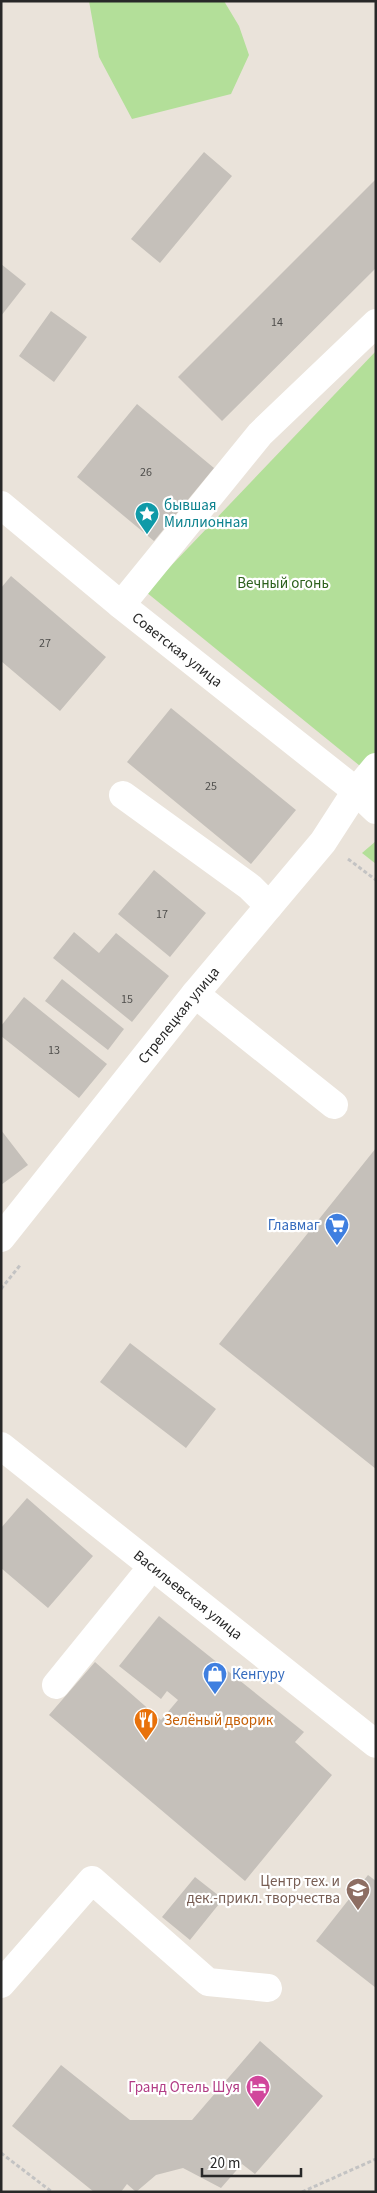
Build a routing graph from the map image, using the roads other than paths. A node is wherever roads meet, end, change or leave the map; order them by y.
1 (376, 323) edge
2 (1, 505) edge
3 (121, 604) junction
4 (376, 767) edge
5 (356, 791) junction
6 (123, 795) dead end
7 (376, 810) edge
8 (269, 906) junction
9 (195, 994) junction
10 (334, 1105) dead end
11 (1, 1238) edge
12 (1, 1446) edge
13 (142, 1579) dead end
14 (56, 1684) dead end
15 (376, 1744) edge
16 (1, 1984) edge
17 (268, 1988) dead end

1 - 3 street
2 - 3 street, Советская улица
3 - 5 street, Советская улица
4 - 5 street, Стрелецкая улица
5 - 7 street, Советская улица
5 - 8 street, Стрелецкая улица
6 - 8 street
8 - 9 street, Стрелецкая улица
9 - 10 street
9 - 11 street, Стрелецкая улица
12 - 15 street, Васильевская улица
13 - 14 street
16 - 17 street

